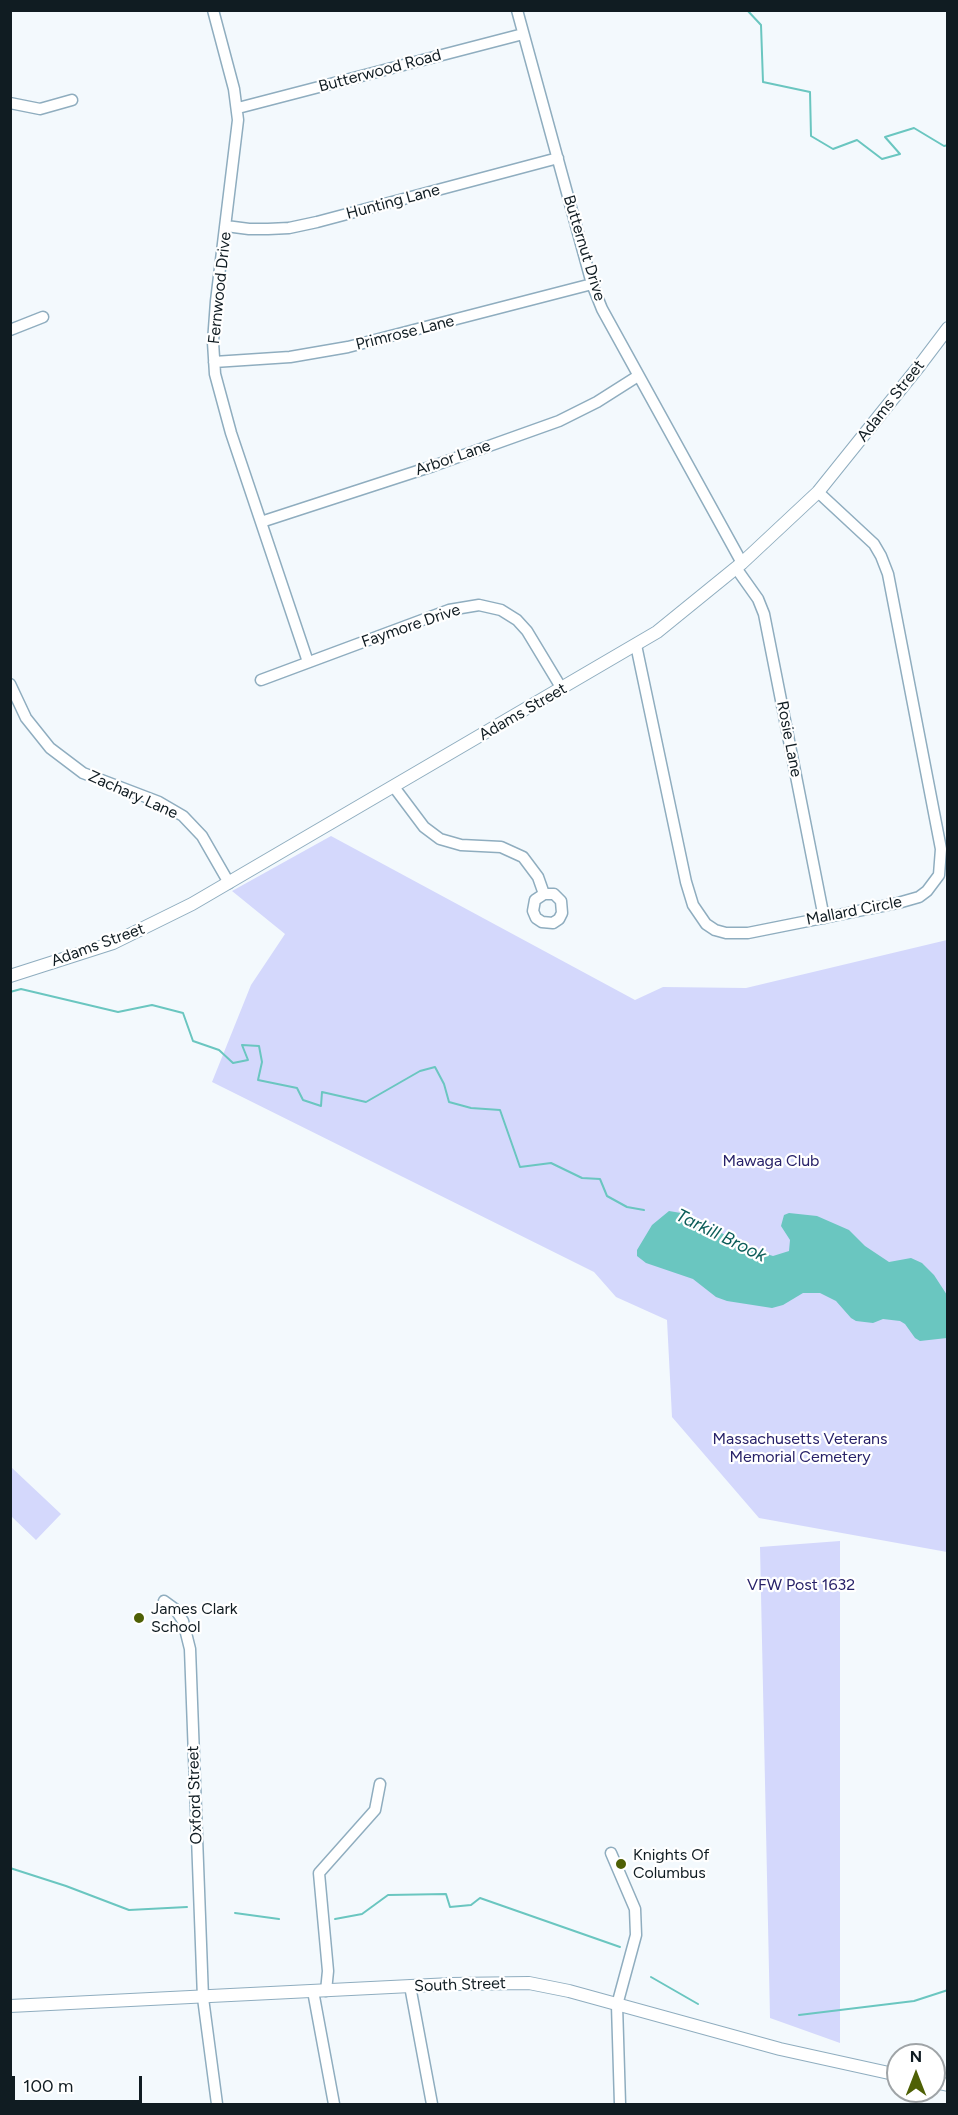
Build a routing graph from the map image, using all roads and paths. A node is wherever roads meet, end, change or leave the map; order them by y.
1 (213, 10) edge
2 (518, 10) edge
3 (523, 34) junction
4 (72, 100) dead end
5 (10, 103) edge
6 (238, 108) junction
7 (558, 158) junction
8 (226, 226) junction
9 (592, 284) junction
10 (43, 317) dead end
11 (948, 328) edge
12 (10, 330) edge
13 (214, 363) junction
14 (638, 376) junction
15 (818, 492) junction
16 (261, 522) junction
17 (739, 566) junction
18 (636, 645) junction
19 (309, 662) junction
20 (261, 680) dead end
21 (10, 684) edge
22 (562, 689) junction
23 (394, 787) junction
24 (229, 883) junction
25 (544, 894) dead end
26 (824, 918) junction
27 (10, 976) edge
28 (164, 1601) dead end
29 (380, 1784) dead end
30 (611, 1853) dead end
31 (410, 1986) junction
32 (313, 1991) junction
33 (326, 1991) junction
34 (203, 1998) junction
35 (617, 2005) junction
36 (10, 2006) edge
37 (886, 2072) edge
38 (217, 2104) edge
39 (334, 2104) edge
40 (432, 2104) edge
41 (620, 2104) edge

1 - 6 street, Fernwood Drive
2 - 3 street, Butternut Drive
3 - 6 street, Butterwood Road
3 - 7 street, Butternut Drive
4 - 5 street
6 - 8 street, Fernwood Drive
7 - 8 street, Hunting Lane
7 - 9 street, Butternut Drive
8 - 13 street, Fernwood Drive
9 - 13 street, Primrose Lane
9 - 14 street, Butternut Drive
10 - 12 street
11 - 15 street, Adams Street
13 - 16 street, Fernwood Drive
14 - 16 street, Arbor Lane
14 - 17 street, Butternut Drive
15 - 17 street, Adams Street
15 - 26 street, Mallard Circle
16 - 19 street, Fernwood Drive
17 - 18 street, Adams Street
17 - 26 street, Rosie Lane
18 - 22 street, Adams Street
18 - 26 street, Mallard Circle
19 - 20 street, Faymore Drive
19 - 22 street, Faymore Drive
21 - 24 street, Zachary Lane
22 - 23 street, Adams Street
23 - 24 street, Adams Street
23 - 25 street
24 - 27 street, Adams Street
28 - 34 street, Oxford Street
29 - 33 street
30 - 35 street
31 - 33 street, South Street
31 - 35 street, South Street
31 - 40 street
32 - 33 street, South Street
32 - 34 street, South Street
32 - 39 street
34 - 36 street, South Street
34 - 38 street, Oxford Street
35 - 37 street, South Street
35 - 41 street

